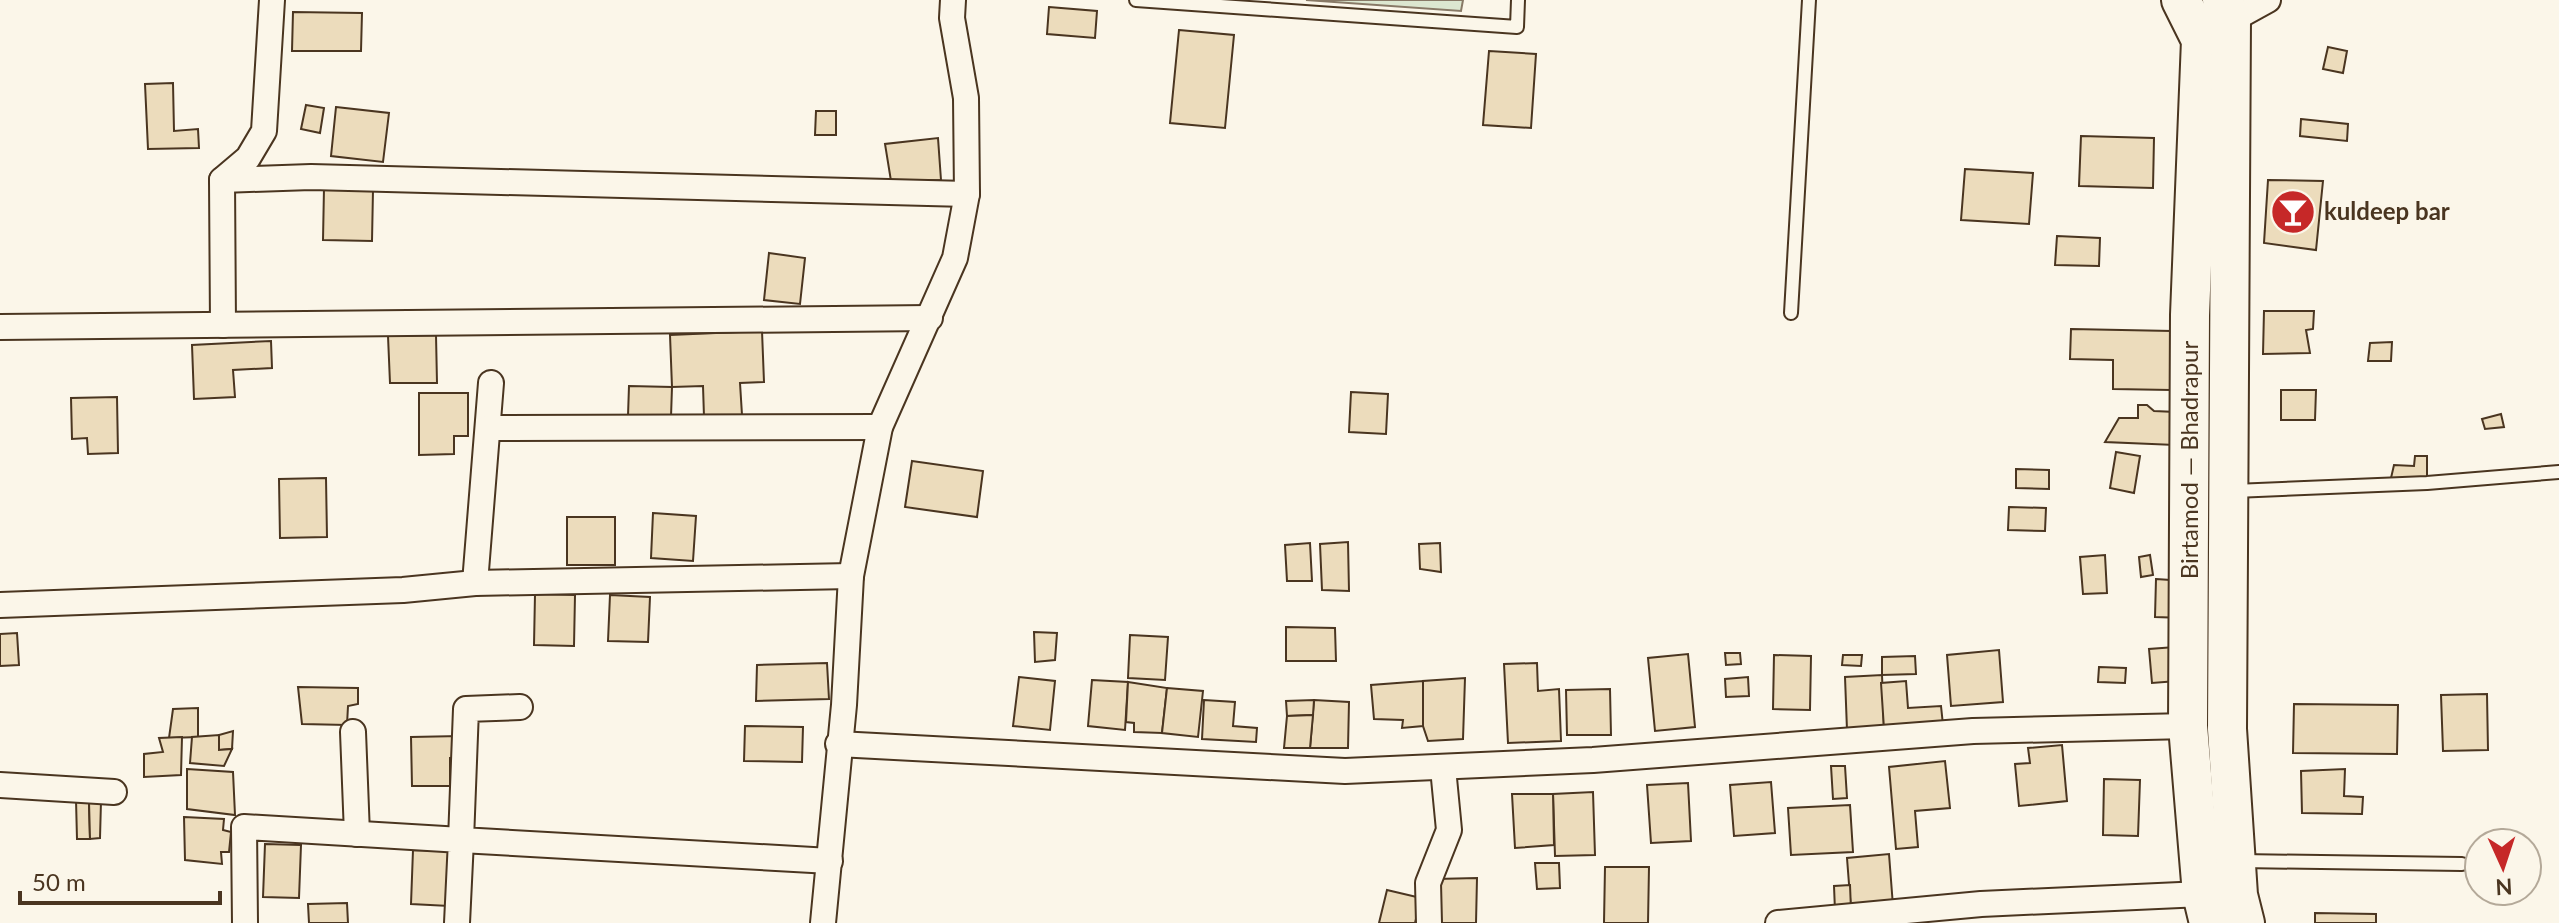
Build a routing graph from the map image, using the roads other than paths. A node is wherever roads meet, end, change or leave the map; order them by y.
1 (272, 0) edge
2 (953, 0) edge
3 (1136, 0) edge
4 (1518, 0) edge
5 (1809, 0) edge
6 (2181, 0) edge
7 (2268, 0) edge
8 (1188, 1) edge
9 (2218, 20) edge
10 (222, 180) junction
11 (967, 194) junction
12 (1791, 313) dead end
13 (930, 318) junction
14 (223, 325) junction
15 (0, 327) edge
16 (491, 383) dead end
17 (880, 427) junction
18 (488, 428) junction
19 (2559, 472) edge
20 (2227, 492) junction
21 (851, 576) junction
22 (475, 583) junction
23 (0, 605) edge
24 (520, 707) dead end
25 (353, 732) dead end
26 (838, 744) junction
27 (2190, 745) junction
28 (2230, 760) junction
29 (1443, 768) junction
30 (0, 785) edge
31 (114, 792) dead end
32 (357, 834) junction
33 (461, 840) junction
34 (830, 861) junction
35 (2236, 861) junction
36 (2462, 864) dead end
37 (2205, 909) edge
38 (245, 923) edge
39 (457, 923) edge
40 (823, 923) edge
41 (1429, 923) edge
42 (1778, 923) edge
43 (2245, 923) edge

1 - 10 street
2 - 11 street
3 - 8 lane
4 - 8 lane
5 - 12 lane
6 - 9 main road, Birtamod — Bhadrapur
7 - 9 street
9 - 20 main road, Birtamod — Bhadrapur
9 - 27 main road, Birtamod — Bhadrapur
10 - 11 street
10 - 14 street
11 - 13 street
13 - 14 street
13 - 17 street
14 - 15 street
16 - 18 street
17 - 18 street
17 - 21 street
18 - 22 street
19 - 20 lane
20 - 28 main road, Birtamod — Bhadrapur
21 - 22 street
21 - 26 street
22 - 23 street
24 - 33 street
25 - 32 street
26 - 29 street
26 - 34 street
27 - 28 main road
27 - 29 street
27 - 37 main road, Birtamod — Bhadrapur
28 - 35 main road, Birtamod — Bhadrapur
29 - 41 street
30 - 31 street
32 - 33 street
32 - 38 street
33 - 34 street
33 - 39 street
34 - 40 street
35 - 36 lane
35 - 43 main road, Birtamod — Bhadrapur
37 - 42 street

